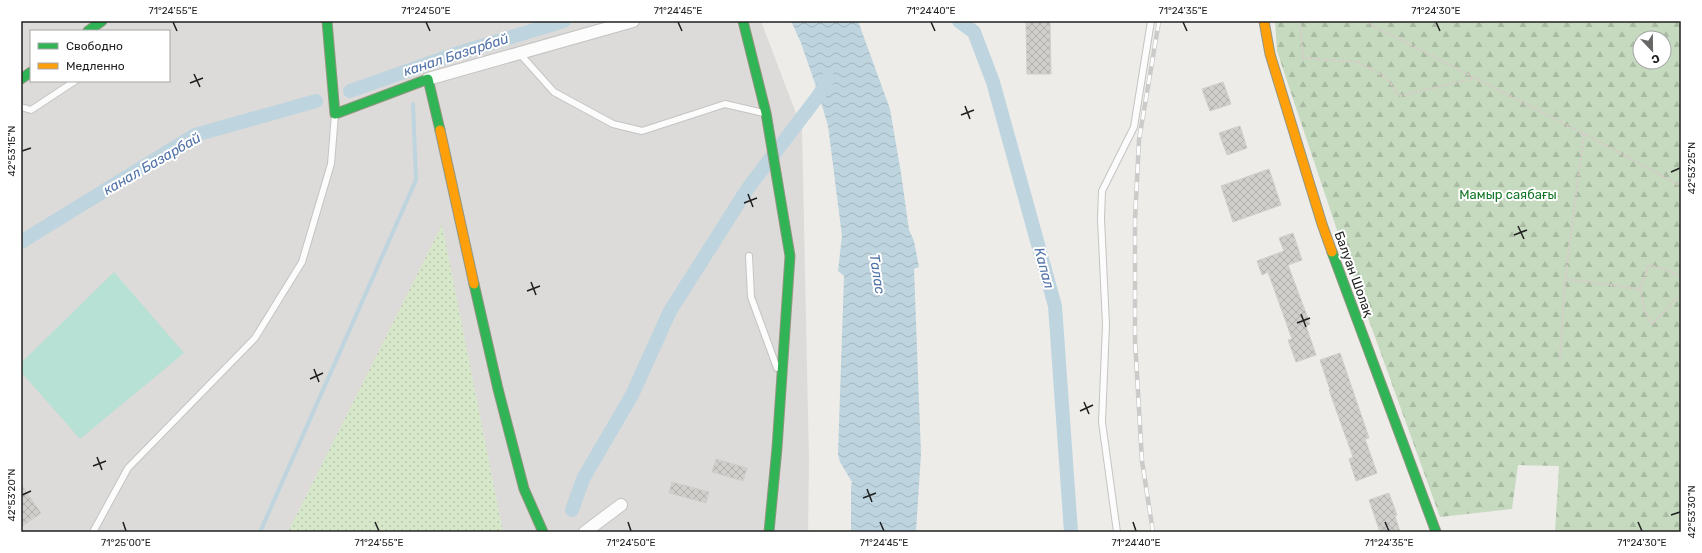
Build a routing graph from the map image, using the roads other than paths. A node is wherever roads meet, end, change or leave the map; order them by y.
1 (102, 21) edge
2 (327, 21) edge
3 (633, 21) edge
4 (743, 21) edge
5 (1151, 21) edge
6 (1264, 21) edge
7 (89, 30) edge
8 (520, 54) junction
9 (30, 73) edge
10 (21, 79) edge
11 (428, 79) junction
12 (73, 82) edge
13 (21, 107) edge
14 (766, 113) junction
15 (335, 114) junction
16 (749, 256) dead end
17 (782, 382) junction
18 (621, 505) dead end
19 (93, 532) edge
20 (543, 532) edge
21 (586, 532) edge
22 (769, 532) edge
23 (1117, 532) edge
24 (1436, 532) edge

1 - 7 street
2 - 15 street
3 - 8 street
4 - 14 street
5 - 23 lane
6 - 24 street, Балуан Шолақ
8 - 11 street
8 - 14 lane
9 - 10 street
11 - 15 street
11 - 20 street
12 - 13 lane
14 - 17 street
15 - 19 lane
16 - 17 lane
17 - 22 street
18 - 21 street

